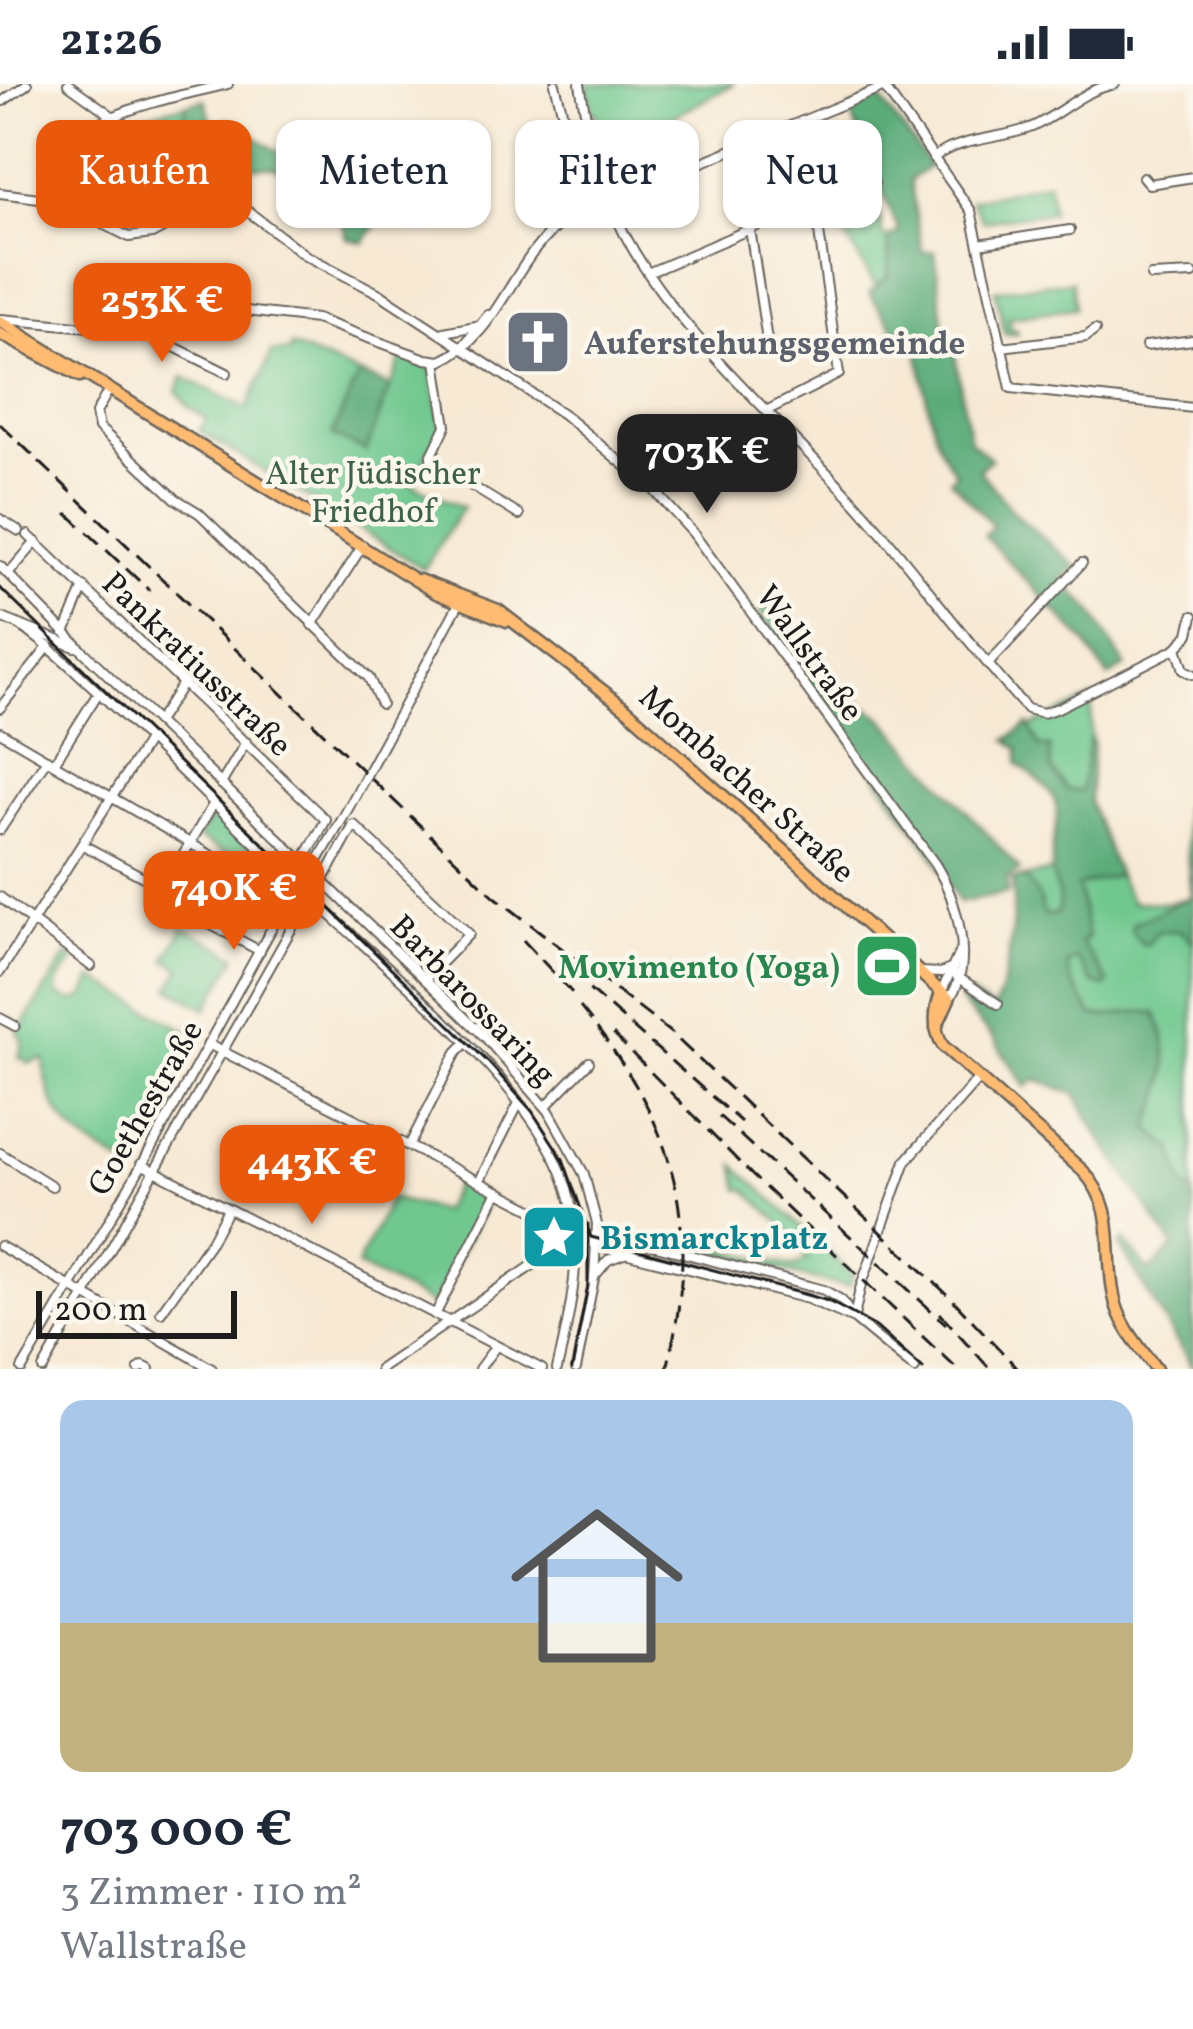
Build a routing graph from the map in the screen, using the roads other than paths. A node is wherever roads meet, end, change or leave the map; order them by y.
1 (27, 84) edge
2 (68, 84) edge
3 (228, 84) edge
4 (555, 84) edge
5 (1115, 84) edge
6 (888, 85) edge
7 (211, 86) edge
8 (579, 87) edge
9 (3, 101) dead end
10 (112, 116) junction
11 (106, 120) edge
12 (118, 120) edge
13 (564, 120) edge
14 (588, 120) edge
15 (933, 158) junction
16 (699, 161) edge
17 (1143, 177) dead end
18 (1193, 178) edge
19 (0, 194) edge
20 (36, 198) edge
21 (252, 214) edge
22 (111, 228) edge
23 (162, 228) edge
24 (555, 228) edge
25 (622, 228) edge
26 (819, 228) edge
27 (750, 229) joint
28 (1070, 230) dead end
29 (979, 244) junction
30 (650, 272) junction
31 (1193, 274) edge
32 (1151, 276) dead end
33 (0, 320) edge
34 (134, 321) junction
35 (52, 324) junction
36 (481, 327) junction
37 (1096, 330) dead end
38 (441, 332) junction
39 (0, 334) edge
40 (1193, 340) edge
41 (33, 341) junction
42 (15, 343) junction
43 (1001, 346) junction
44 (1146, 346) dead end
45 (464, 347) junction
46 (768, 347) dead end
47 (436, 361) junction
48 (491, 365) junction
49 (227, 373) dead end
50 (88, 380) junction
51 (108, 391) junction
52 (1193, 408) edge
53 (768, 410) junction
54 (519, 515) dead end
55 (0, 519) edge
56 (28, 536) junction
57 (363, 545) junction
58 (1082, 563) dead end
59 (4, 570) edge
60 (85, 587) junction
61 (461, 599) junction
62 (1193, 616) edge
63 (0, 617) edge
64 (312, 625) junction
65 (21, 626) junction
66 (65, 633) junction
67 (1191, 635) edge
68 (50, 646) junction
69 (1177, 648) junction
70 (82, 650) junction
71 (989, 663) junction
72 (1193, 674) edge
73 (184, 682) junction
74 (95, 698) dead end
75 (381, 704) dead end
76 (0, 708) edge
77 (157, 722) junction
78 (0, 732) edge
79 (149, 739) junction
80 (246, 742) junction
81 (50, 761) junction
82 (221, 784) junction
83 (111, 797) junction
84 (214, 803) junction
85 (0, 830) edge
86 (190, 842) junction
87 (82, 845) junction
88 (302, 862) junction
89 (312, 871) junction
90 (322, 881) junction
91 (297, 884) junction
92 (163, 889) junction
93 (310, 896) junction
94 (0, 897) edge
95 (287, 900) junction
96 (32, 922) junction
97 (260, 951) junction
98 (91, 966) dead end
99 (0, 972) edge
100 (920, 972) junction
101 (955, 972) junction
102 (425, 979) junction
103 (945, 996) junction
104 (998, 1004) dead end
105 (0, 1018) edge
106 (15, 1026) dead end
107 (208, 1044) junction
108 (465, 1044) junction
109 (222, 1051) junction
110 (590, 1062) dead end
111 (978, 1078) junction
112 (519, 1103) junction
113 (546, 1106) junction
114 (409, 1146) junction
115 (0, 1153) edge
116 (141, 1164) junction
117 (156, 1172) junction
118 (479, 1182) junction
119 (52, 1186) dead end
120 (498, 1191) junction
121 (595, 1208) junction
122 (228, 1209) junction
123 (540, 1213) dead end
124 (618, 1236) junction
125 (579, 1238) junction
126 (597, 1241) junction
127 (0, 1246) edge
128 (626, 1253) junction
129 (539, 1261) dead end
130 (594, 1278) junction
131 (71, 1288) junction
132 (860, 1289) junction
133 (836, 1295) junction
134 (86, 1297) junction
135 (161, 1312) dead end
136 (436, 1316) junction
137 (854, 1319) junction
138 (449, 1322) junction
139 (496, 1346) junction
140 (22, 1369) edge
141 (43, 1369) edge
142 (139, 1369) edge
143 (149, 1369) edge
144 (212, 1369) edge
145 (380, 1369) edge
146 (479, 1369) edge
147 (542, 1369) edge
148 (557, 1369) edge
149 (576, 1369) edge
150 (915, 1369) edge
151 (1156, 1369) edge

1 - 9 street
2 - 10 street, Wallstraße
3 - 7 street
4 - 13 street
5 - 15 street
6 - 15 street
6 - 16 street
7 - 10 street
8 - 14 street
10 - 11 street
10 - 12 street, Wallstraße
15 - 29 street
17 - 18 street
19 - 20 street
21 - 38 street, Wallstraße
22 - 23 street
24 - 36 street
25 - 30 street
26 - 53 street
27 - 30 street
27 - 46 street
28 - 29 street
29 - 43 street
30 - 53 street
31 - 32 street
33 - 35 street
33 - 41 main road, Mombacher Straße
34 - 35 street
34 - 47 street
34 - 49 street
35 - 41 street
36 - 38 street
36 - 45 street
36 - 48 street
37 - 43 street
38 - 45 street, Wallstraße
39 - 42 main road, Mombacher Straße
40 - 44 street
41 - 42 main road
41 - 50 main road, Mombacher Straße
42 - 50 main road, Mombacher Straße
43 - 52 street
45 - 47 street
45 - 48 street, Wallstraße
47 - 54 street
48 - 101 street, Wallstraße
50 - 51 main road, Mombacher Straße
51 - 57 main road, Mombacher Straße
51 - 64 street
53 - 71 street
55 - 56 street, Pankratiusstraße
56 - 59 street
56 - 60 street, Pankratiusstraße
57 - 61 main road, Mombacher Straße
57 - 64 street
58 - 71 street
59 - 66 street, Barbarossaring
60 - 66 street
60 - 73 street, Pankratiusstraße
61 - 89 street, Goethestraße
61 - 100 main road, Mombacher Straße
62 - 67 street
63 - 65 street
64 - 75 street
65 - 68 street, Barbarossaring
65 - 70 street
66 - 70 street, Barbarossaring
67 - 69 street
68 - 76 street
68 - 79 street, Barbarossaring
69 - 71 street
69 - 72 street
70 - 77 street, Barbarossaring
73 - 77 street
73 - 80 street, Pankratiusstraße
74 - 81 street
77 - 82 street, Barbarossaring
78 - 81 street
79 - 83 street
79 - 84 street, Barbarossaring
80 - 82 street
80 - 88 street, Pankratiusstraße
81 - 83 street
81 - 85 street
82 - 88 street, Barbarossaring
83 - 86 street
83 - 87 street
84 - 86 street
84 - 91 street, Barbarossaring
86 - 92 street
86 - 95 street
87 - 92 street
87 - 96 street
88 - 89 street, Barbarossaring
89 - 90 street, Barbarossaring
89 - 91 street, Goethestraße
89 - 93 street, Goethestraße
90 - 102 street, Barbarossaring
90 - 102 street
91 - 93 street, Barbarossaring
91 - 95 street, Goethestraße
92 - 97 street
93 - 108 street, Barbarossaring
93 - 109 street, Goethestraße
94 - 96 street
95 - 97 street, Goethestraße
96 - 98 street
96 - 99 street
97 - 107 street, Goethestraße
100 - 101 street
100 - 103 main road, Mombacher Straße
101 - 103 street, Wallstraße
101 - 104 street
102 - 113 street, Barbarossaring
103 - 111 main road
105 - 106 street
107 - 109 street
107 - 116 street, Goethestraße
108 - 112 street, Barbarossaring
108 - 114 street
109 - 114 street
109 - 117 street, Goethestraße
110 - 113 street
111 - 132 street
111 - 151 main road
112 - 118 street
112 - 125 street, Barbarossaring
113 - 121 street, Barbarossaring
114 - 118 street
115 - 119 street
116 - 117 street
116 - 131 street, Goethestraße
117 - 122 street
117 - 134 street, Goethestraße
118 - 120 street
120 - 123 street
120 - 136 street
121 - 124 street
121 - 126 street
122 - 135 street
122 - 136 street
124 - 126 street
124 - 133 street
125 - 126 street
125 - 148 street
126 - 128 street
126 - 130 street
127 - 131 street
128 - 130 street
128 - 137 street
129 - 138 street
130 - 149 street
131 - 134 street
131 - 140 street, Goethestraße
132 - 133 street
132 - 137 street
133 - 137 street
134 - 141 street, Goethestraße
134 - 144 street
136 - 138 street
137 - 150 street
138 - 139 street
138 - 145 street
139 - 146 street
139 - 147 street
142 - 143 street

